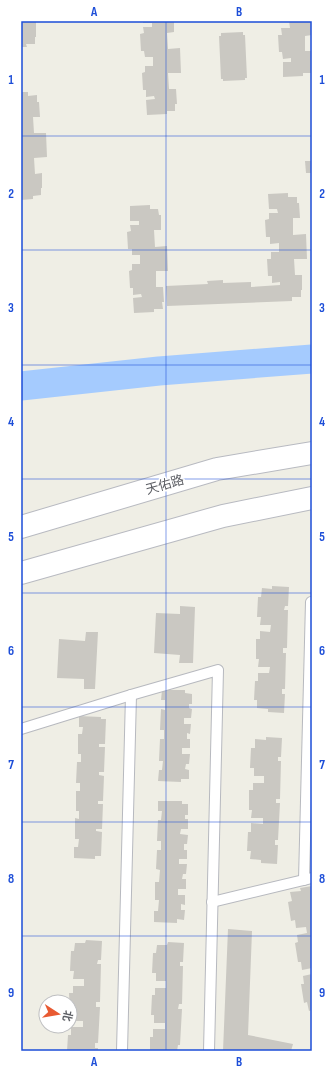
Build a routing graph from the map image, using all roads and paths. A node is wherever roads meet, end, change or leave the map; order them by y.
1 (312, 453) edge
2 (312, 498) edge
3 (21, 527) edge
4 (21, 573) edge
5 (311, 602) edge
6 (311, 678) edge
7 (131, 695) junction
8 (21, 729) edge
9 (308, 879) edge
10 (212, 902) junction
11 (122, 1051) edge
12 (209, 1051) edge

1 - 3 main road, 天佑路
2 - 4 main road
5 - 6 lane
6 - 9 lane
7 - 8 lane
7 - 10 lane
7 - 11 lane
9 - 10 lane
10 - 12 lane

